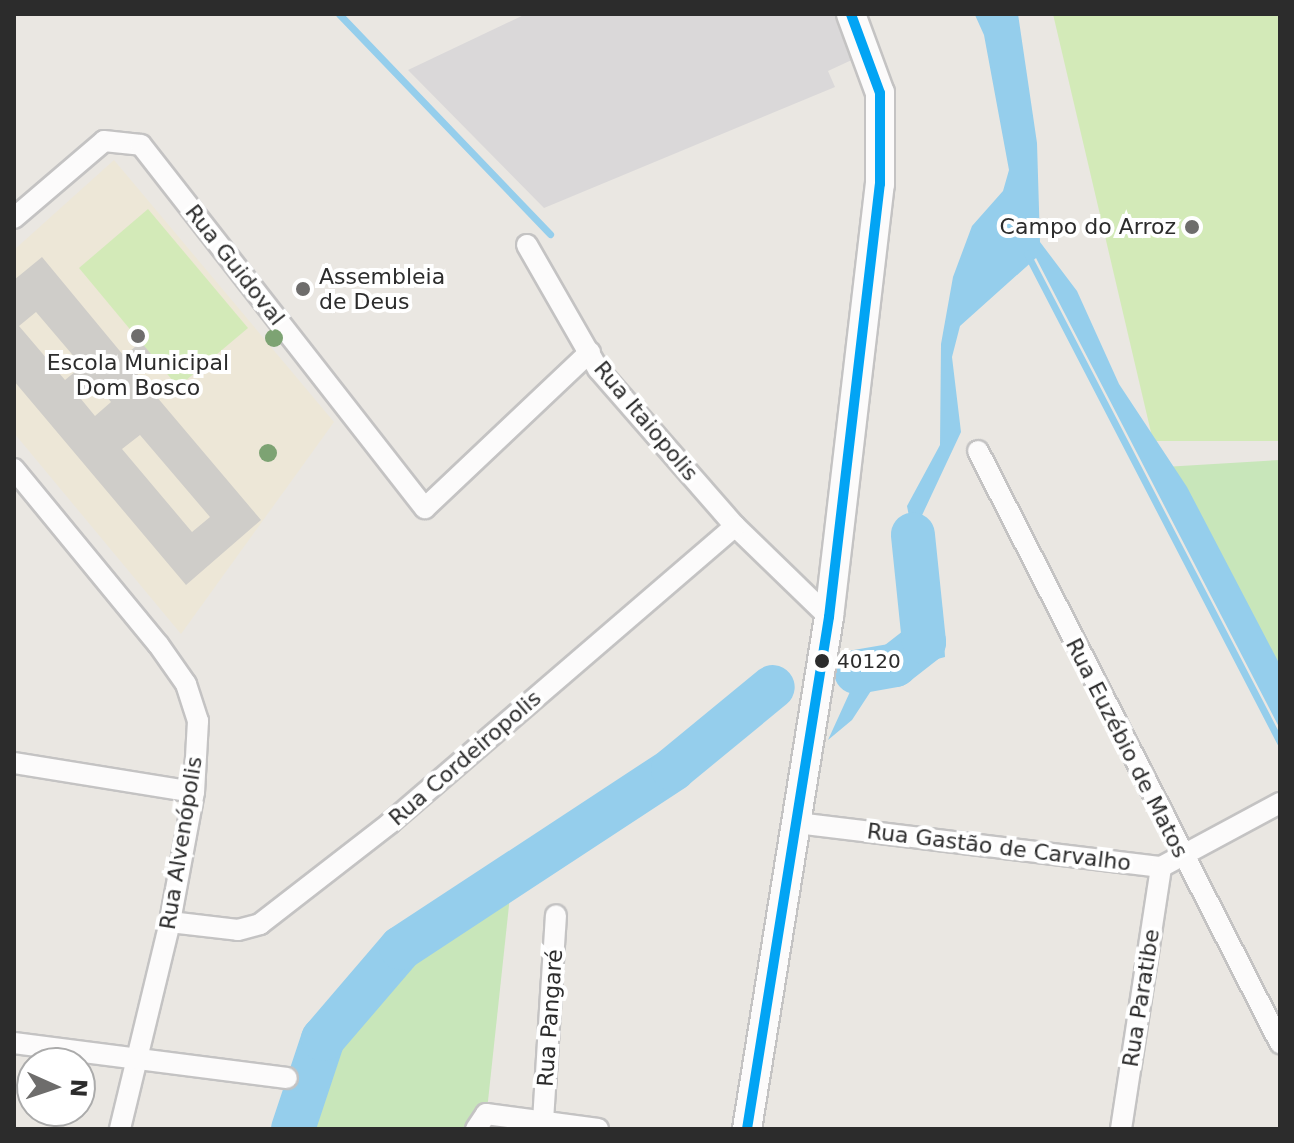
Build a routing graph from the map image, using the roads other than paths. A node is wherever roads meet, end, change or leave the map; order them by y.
1 (851, 14) edge
2 (14, 218) edge
3 (527, 245) dead end
4 (590, 352) junction
5 (978, 451) dead end
6 (14, 469) edge
7 (425, 508) joint
8 (735, 526) junction
9 (829, 617) junction
10 (14, 763) edge
11 (194, 792) junction
12 (1280, 803) edge
13 (797, 823) junction
14 (1181, 857) junction
15 (1161, 867) junction
16 (556, 915) dead end
17 (170, 922) junction
18 (14, 1043) edge
19 (1280, 1043) edge
20 (134, 1058) junction
21 (287, 1078) dead end
22 (543, 1121) junction
23 (120, 1129) edge
24 (476, 1129) edge
25 (598, 1129) edge
26 (747, 1129) edge
27 (1121, 1129) edge

1 - 9 street
2 - 7 street, Rua Guidoval
3 - 4 street
4 - 7 street, Rua Itaiopolis
4 - 8 street, Rua Itaiopolis
5 - 14 street, Rua Euzébio de Matos
6 - 11 street, Rua Alvenópolis
8 - 9 street, Rua Itaiopolis
8 - 17 street, Rua Cordeiropolis
9 - 13 street
10 - 11 street
11 - 17 street, Rua Alvenópolis
12 - 14 street, Rua Gastão de Carvalho
13 - 15 street, Rua Gastão de Carvalho
13 - 26 street
14 - 15 street, Rua Gastão de Carvalho
14 - 19 street, Rua Euzébio de Matos
15 - 27 street, Rua Paratibe
16 - 22 street, Rua Pangaré
17 - 20 street, Rua Alvenópolis
18 - 20 street
20 - 21 street
20 - 23 street, Rua Alvenópolis
22 - 24 street
22 - 25 street

